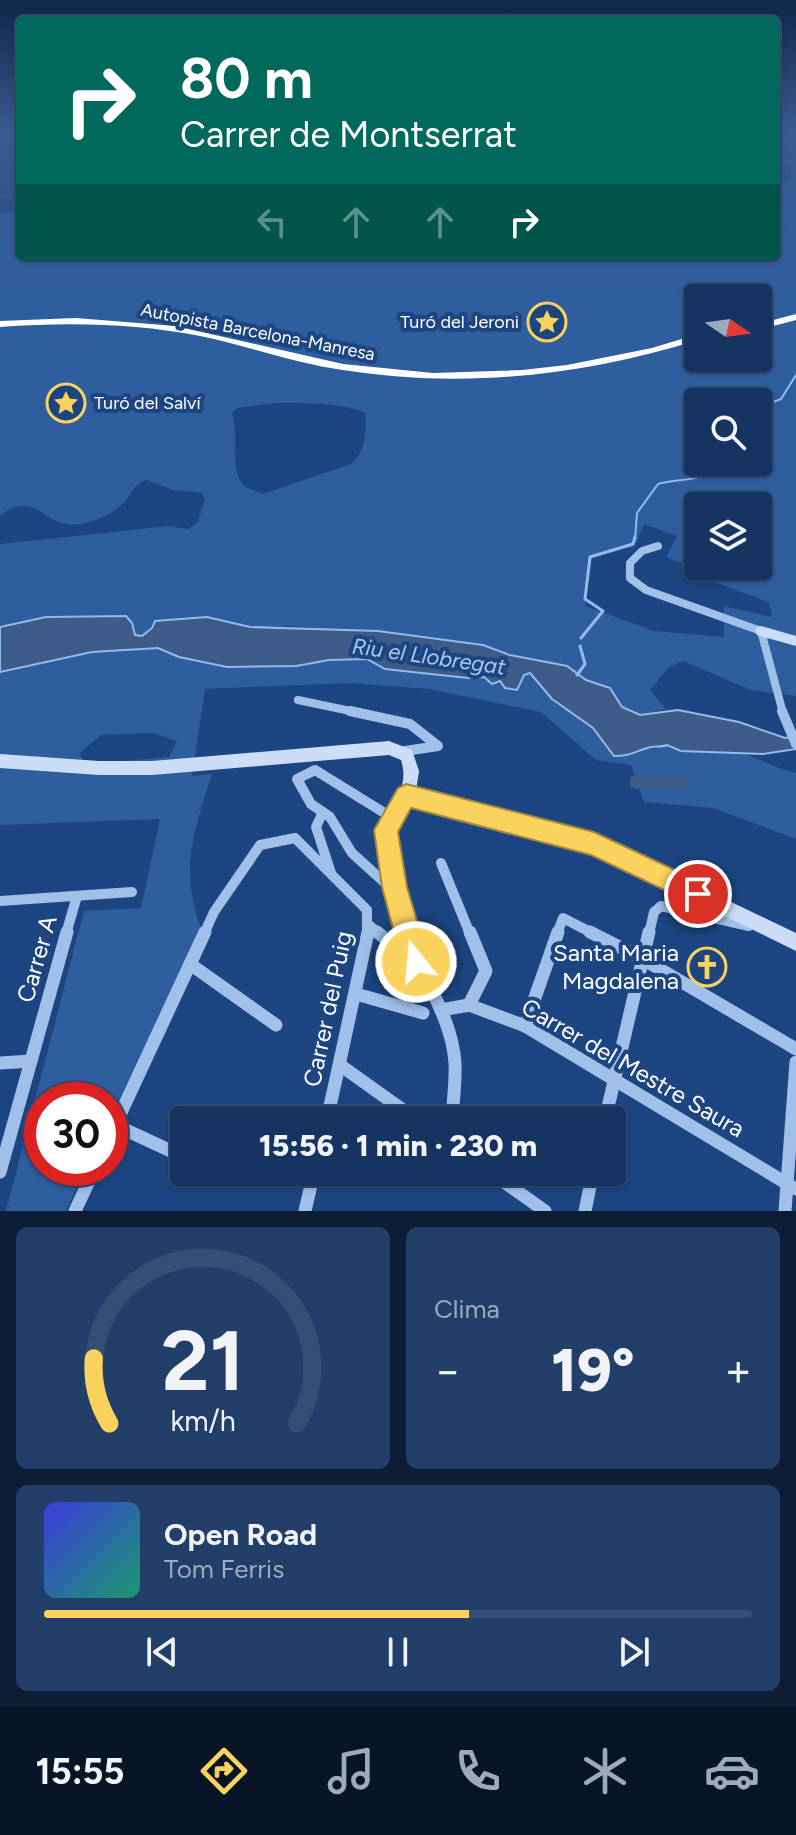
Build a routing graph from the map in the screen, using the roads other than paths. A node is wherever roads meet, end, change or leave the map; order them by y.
1 (796, 314) edge
2 (772, 317) edge
3 (772, 322) edge
4 (0, 326) edge
5 (684, 341) edge
6 (684, 349) edge
7 (658, 546) dead end
8 (762, 637) junction
9 (796, 641) edge
10 (298, 700) dead end
11 (796, 744) edge
12 (396, 751) junction
13 (0, 761) edge
14 (406, 796) junction
15 (322, 814) junction
16 (391, 817) junction
17 (441, 863) dead end
18 (331, 874) junction
19 (394, 887) junction
20 (132, 892) dead end
21 (77, 896) junction
22 (0, 901) edge
23 (369, 925) junction
24 (765, 929) junction
25 (796, 942) edge
26 (641, 958) junction
27 (416, 962) junction
28 (190, 964) junction
29 (356, 994) junction
30 (469, 1005) junction
31 (441, 1010) junction
32 (423, 1013) dead end
33 (276, 1025) dead end
34 (525, 1026) junction
35 (796, 1049) edge
36 (31, 1061) junction
37 (796, 1062) edge
38 (0, 1063) edge
39 (340, 1065) junction
40 (614, 1079) junction
41 (128, 1096) edge
42 (330, 1106) edge
43 (397, 1106) edge
44 (453, 1106) edge
45 (608, 1106) edge
46 (128, 1136) edge
47 (170, 1152) edge
48 (0, 1172) edge
49 (87, 1186) edge
50 (311, 1186) edge
51 (510, 1186) edge
52 (590, 1186) edge
53 (792, 1187) edge
54 (75, 1211) edge
55 (305, 1211) edge
56 (545, 1211) edge
57 (585, 1211) edge
58 (785, 1211) edge

1 - 2 highway
1 - 3 highway
4 - 5 highway, Autopista Barcelona-Manresa
4 - 6 highway, Autopista Barcelona-Manresa
7 - 8 street
8 - 9 street
8 - 11 street
10 - 12 street
12 - 13 street
12 - 14 street
14 - 16 street
14 - 24 street
15 - 16 street
15 - 18 street, Carrer del Puig
15 - 19 street
16 - 19 street
17 - 30 street
18 - 23 street, Carrer del Puig
18 - 28 street, Carrer del Puig
19 - 27 street
20 - 21 street
21 - 22 street
21 - 36 street, Carrer A
23 - 27 street
23 - 29 street, Carrer del Puig
24 - 25 street
24 - 26 street
26 - 34 street
26 - 35 street
26 - 40 street
27 - 31 street
28 - 33 street
28 - 41 street
29 - 32 street
29 - 39 street, Carrer del Puig
30 - 31 street
30 - 34 street, Carrer del Mestre Saura
31 - 44 street
34 - 40 street, Carrer del Mestre Saura
36 - 38 street
36 - 48 street, Carrer A
37 - 53 street
39 - 42 street, Carrer del Puig
39 - 43 street
40 - 45 street
40 - 53 street, Carrer del Mestre Saura
46 - 47 street
49 - 54 street
50 - 55 street
51 - 56 street
52 - 57 street
53 - 58 street

